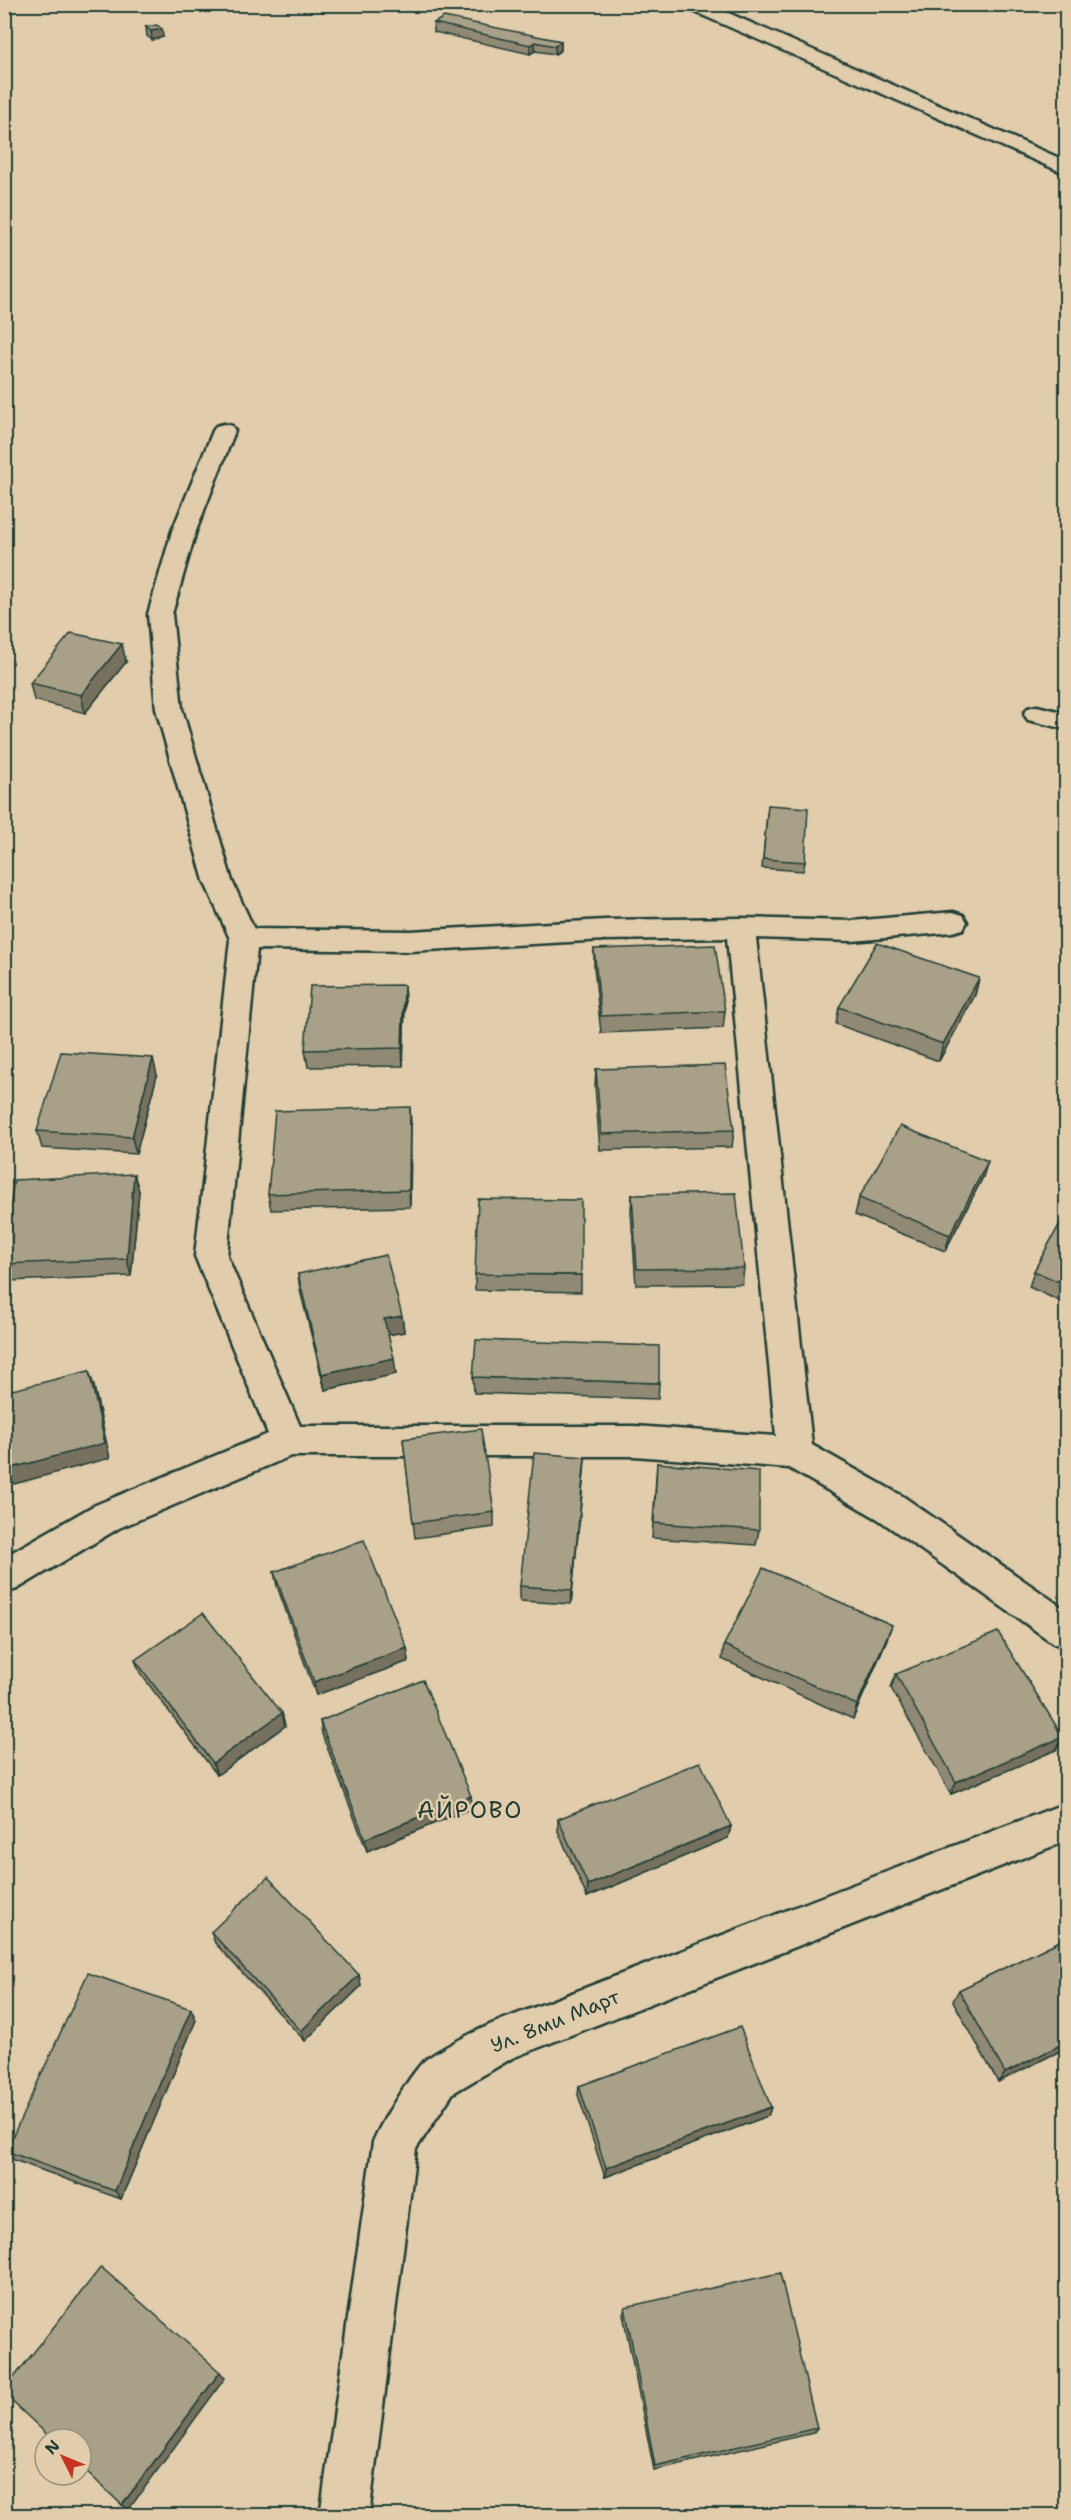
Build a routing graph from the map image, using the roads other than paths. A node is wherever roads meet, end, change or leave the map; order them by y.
1 (692, 4) edge
2 (1066, 168) edge
3 (224, 431) dead end
4 (1037, 714) dead end
5 (1066, 721) edge
6 (953, 921) dead end
7 (740, 928) junction
8 (244, 939) junction
9 (289, 1441) junction
10 (795, 1453) junction
11 (4, 1577) edge
12 (1066, 1631) edge
13 (1066, 1822) edge
14 (344, 2516) edge

1 - 2 street
3 - 8 street
4 - 5 street
6 - 7 street
7 - 8 street
7 - 10 street
8 - 9 street
9 - 10 street
9 - 11 street
10 - 12 street
13 - 14 street, Ул. 8ми Март

